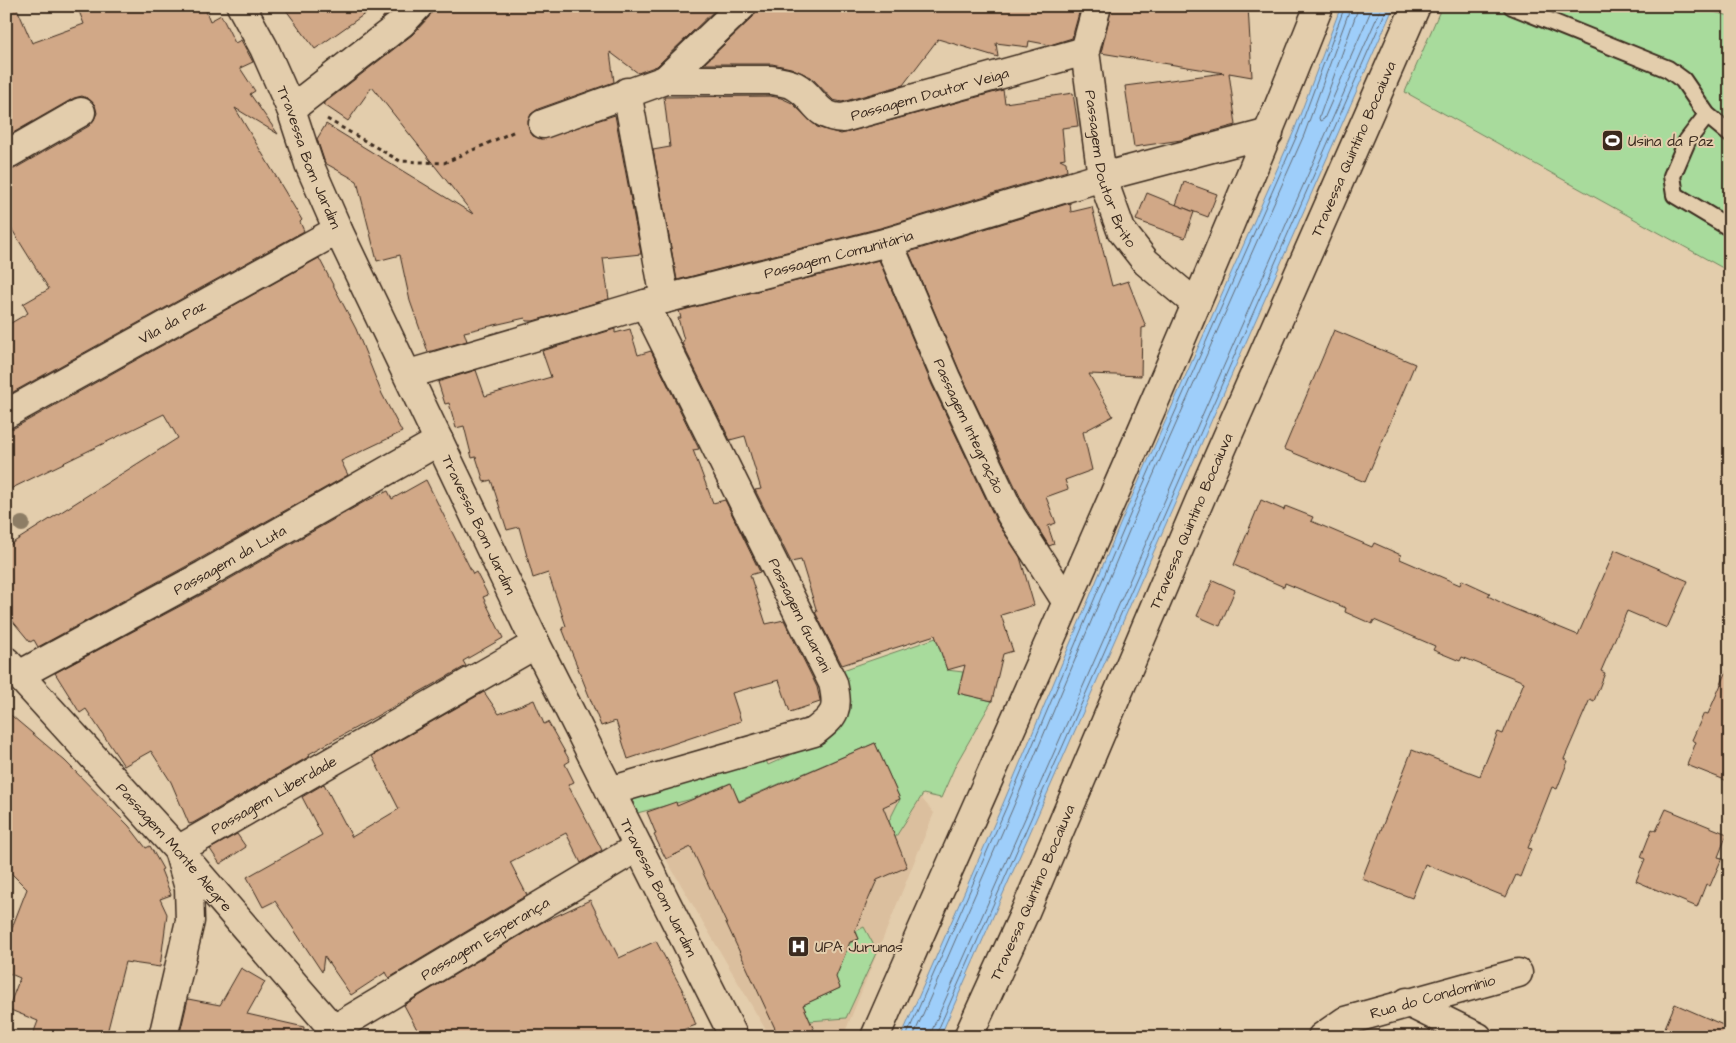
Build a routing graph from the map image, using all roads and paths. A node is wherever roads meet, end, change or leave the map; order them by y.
1 (241, 6) edge
2 (418, 6) edge
3 (742, 6) edge
4 (1097, 6) edge
5 (1319, 6) edge
6 (1416, 6) edge
7 (1512, 6) edge
8 (1085, 51) junction
9 (665, 80) junction
10 (627, 92) junction
11 (297, 104) junction
12 (81, 112) dead end
13 (1707, 115) junction
14 (543, 124) joint
15 (1269, 133) junction
16 (1730, 134) edge
17 (6, 156) edge
18 (1102, 178) junction
19 (1730, 228) edge
20 (338, 230) junction
21 (888, 242) junction
22 (655, 302) junction
23 (1196, 304) junction
24 (409, 374) junction
25 (6, 414) edge
26 (439, 441) junction
27 (1066, 602) junction
28 (536, 644) junction
29 (13, 668) edge
30 (610, 791) junction
31 (638, 847) junction
32 (178, 850) junction
33 (1518, 973) dead end
34 (1407, 1002) junction
35 (337, 1033) edge
36 (163, 1037) edge
37 (734, 1037) edge
38 (875, 1037) edge
39 (968, 1037) edge
40 (1322, 1037) edge
41 (1478, 1037) edge

1 - 11 street, Travessa Bom Jardim
2 - 11 street
3 - 9 street, Passagem Doutor Veiga
4 - 8 street, Passagem Doutor Brito
5 - 15 street
6 - 39 street, Travessa Quintino Bocaiuva
7 - 13 lane
8 - 9 street, Passagem Doutor Veiga
8 - 18 street, Passagem Doutor Brito
9 - 10 street, Passagem Doutor Veiga
10 - 14 street, Passagem Doutor Veiga
10 - 22 street
11 - 14 path
11 - 20 street, Travessa Bom Jardim
12 - 17 street
13 - 16 lane
13 - 19 lane
15 - 18 street, Passagem Comunitária
15 - 23 street
18 - 21 street, Passagem Comunitária
18 - 23 street, Passagem Doutor Brito
20 - 24 street, Travessa Bom Jardim
20 - 25 street, Vila da Paz
21 - 22 street, Passagem Comunitária
21 - 27 street, Passagem Integração
22 - 24 street, Passagem Comunitária
22 - 30 street, Passagem Guarani
23 - 27 street
24 - 26 street, Travessa Bom Jardim
26 - 28 street, Travessa Bom Jardim
26 - 29 street, Passagem da Luta
27 - 38 street
28 - 30 street, Travessa Bom Jardim
28 - 32 street, Passagem Liberdade
29 - 32 street, Passagem Monte Alegre
30 - 31 street, Travessa Bom Jardim
31 - 35 street, Passagem Esperança
31 - 37 street, Travessa Bom Jardim
32 - 35 street, Passagem Monte Alegre
32 - 36 street
33 - 34 street, Rua do Condomínio
34 - 40 street, Rua do Condomínio
34 - 41 street

